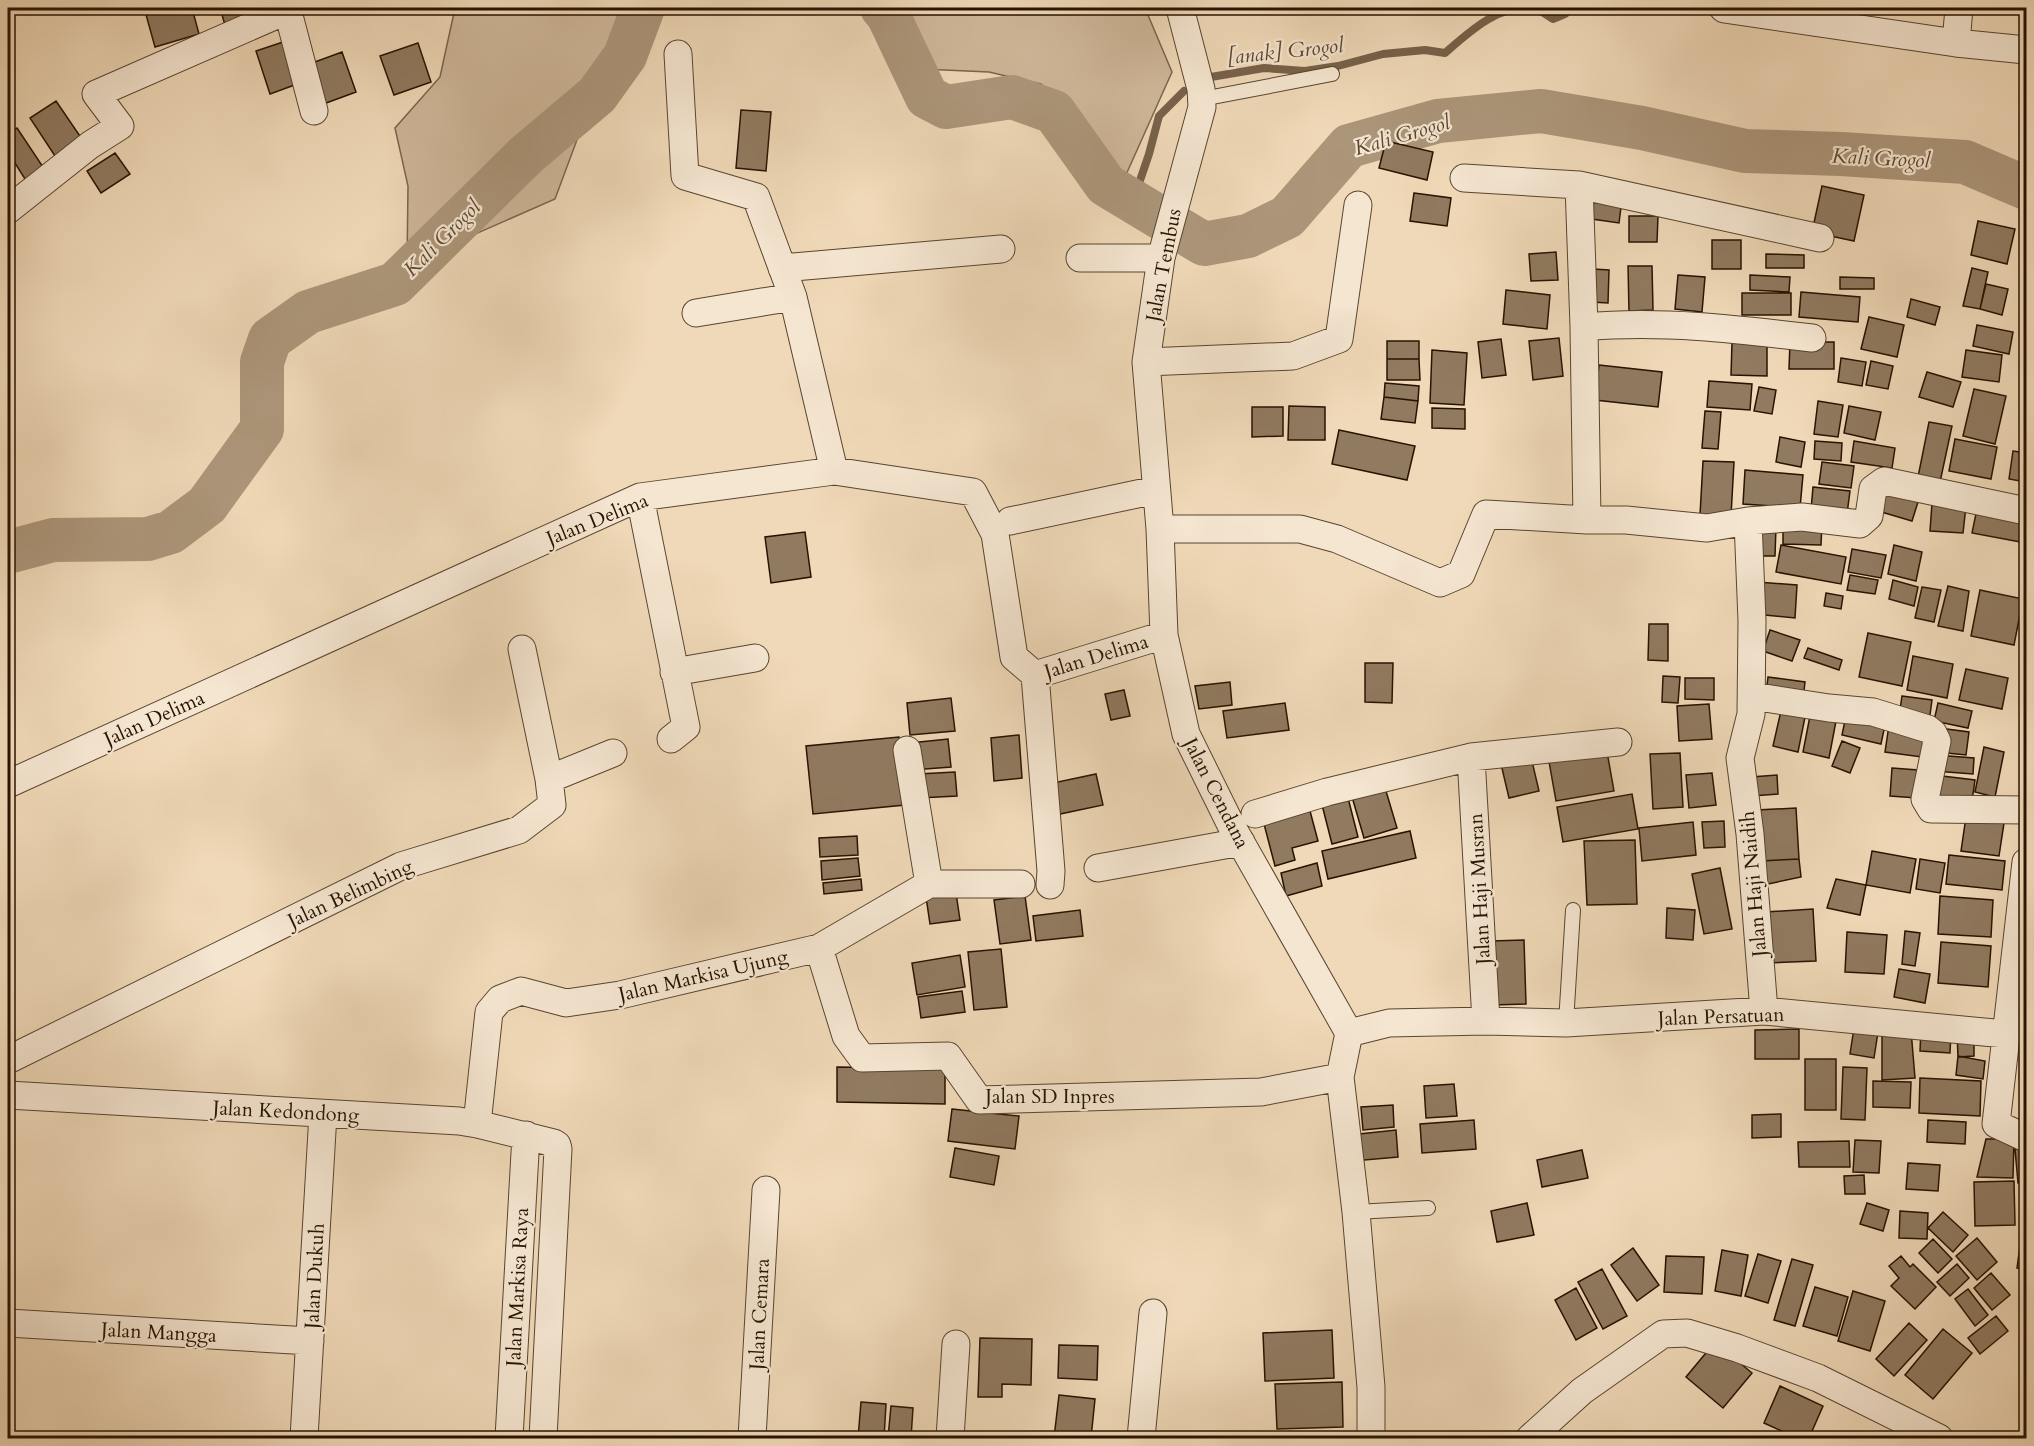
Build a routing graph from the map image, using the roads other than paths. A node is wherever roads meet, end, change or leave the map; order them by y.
1 (1180, 8) edge
2 (1723, 8) edge
3 (1959, 8) edge
4 (288, 9) edge
5 (1956, 43) junction
6 (2026, 50) edge
7 (678, 54) dead end
8 (1332, 74) dead end
9 (1202, 99) junction
10 (314, 111) dead end
11 (1464, 178) dead end
12 (1579, 185) junction
13 (1358, 205) dead end
14 (8, 210) edge
15 (1820, 238) dead end
16 (1001, 249) dead end
17 (1163, 251) junction
18 (1080, 258) dead end
19 (782, 268) junction
20 (793, 297) junction
21 (696, 313) dead end
22 (1584, 327) junction
23 (1812, 338) dead end
24 (1146, 362) junction
25 (834, 471) junction
26 (1156, 490) junction
27 (640, 496) junction
28 (2026, 511) edge
29 (1587, 520) junction
30 (1010, 521) dead end
31 (1748, 521) junction
32 (1167, 529) junction
33 (1227, 540) dead end
34 (1164, 635) junction
35 (522, 649) dead end
36 (755, 658) dead end
37 (674, 672) junction
38 (1035, 675) junction
39 (1752, 696) junction
40 (671, 739) dead end
41 (1618, 742) dead end
42 (907, 750) dead end
43 (613, 753) dead end
44 (1471, 757) junction
45 (549, 779) junction
46 (8, 784) edge
47 (2026, 810) edge
48 (1255, 814) dead end
49 (1241, 842) junction
50 (2026, 862) edge
51 (1098, 868) dead end
52 (929, 884) junction
53 (1021, 884) dead end
54 (1050, 885) dead end
55 (1573, 910) dead end
56 (819, 948) junction
57 (1764, 1011) junction
58 (1486, 1021) junction
59 (1566, 1023) junction
60 (1349, 1033) junction
61 (2005, 1034) junction
62 (8, 1060) edge
63 (1340, 1077) junction
64 (8, 1095) edge
65 (323, 1114) junction
66 (477, 1124) junction
67 (526, 1135) junction
68 (2026, 1138) edge
69 (558, 1149) joint
70 (766, 1190) dead end
71 (1428, 1208) dead end
72 (1356, 1212) junction
73 (1153, 1313) dead end
74 (8, 1323) edge
75 (310, 1341) junction
76 (956, 1344) dead end
77 (304, 1438) edge
78 (509, 1438) edge
79 (543, 1438) edge
80 (752, 1438) edge
81 (951, 1438) edge
82 (1141, 1438) edge
83 (1371, 1438) edge
84 (1530, 1438) edge
85 (1939, 1438) edge

1 - 9 street, Jalan Tembus
2 - 5 street
3 - 5 street
4 - 10 street
4 - 14 street
5 - 6 street
7 - 19 street
8 - 9 lane
9 - 17 street, Jalan Tembus
11 - 12 street
12 - 15 street
12 - 22 street
13 - 24 street
16 - 19 street
17 - 18 street
17 - 24 street, Jalan Tembus
19 - 20 street
20 - 21 street
20 - 25 street
22 - 23 street
22 - 29 street
24 - 26 street, Jalan Tembus
25 - 27 street, Jalan Delima
25 - 38 street, Jalan Delima
26 - 30 street
26 - 32 street, Jalan Tembus
27 - 37 street
27 - 46 street, Jalan Delima
28 - 31 street
29 - 31 street
29 - 32 street
31 - 39 street
32 - 33 lane
32 - 34 street, Jalan Cendana
34 - 38 street, Jalan Delima
34 - 49 street, Jalan Cendana
35 - 45 street, Jalan Belimbing
36 - 37 street
37 - 40 street
38 - 54 street
39 - 47 street
39 - 57 street, Jalan Haji Naidih
41 - 44 street
42 - 52 street
43 - 45 street
44 - 48 street
44 - 58 street, Jalan Haji Musran
45 - 62 street, Jalan Belimbing
49 - 51 street
49 - 60 street, Jalan Cendana
50 - 61 street
52 - 53 street
52 - 56 street, Jalan Markisa Ujung
55 - 59 lane
56 - 63 street, Jalan SD Inpres
56 - 66 street, Jalan Markisa Ujung
57 - 59 street, Jalan Persatuan
57 - 61 street, Jalan Persatuan
58 - 59 street, Jalan Persatuan
58 - 60 street, Jalan Persatuan
60 - 63 street
61 - 68 street
63 - 72 street
64 - 65 street, Jalan Kedondong
65 - 66 street, Jalan Kedondong
65 - 75 street, Jalan Dukuh
66 - 67 street, Jalan Kedondong
67 - 69 street, Jalan Kedondong
67 - 78 street, Jalan Markisa Raya
69 - 79 street, Jalan Markisa Raya
70 - 80 street, Jalan Cemara
71 - 72 lane
72 - 83 street
73 - 82 street
74 - 75 street, Jalan Mangga
75 - 77 street, Jalan Dukuh
76 - 81 street
84 - 85 street

